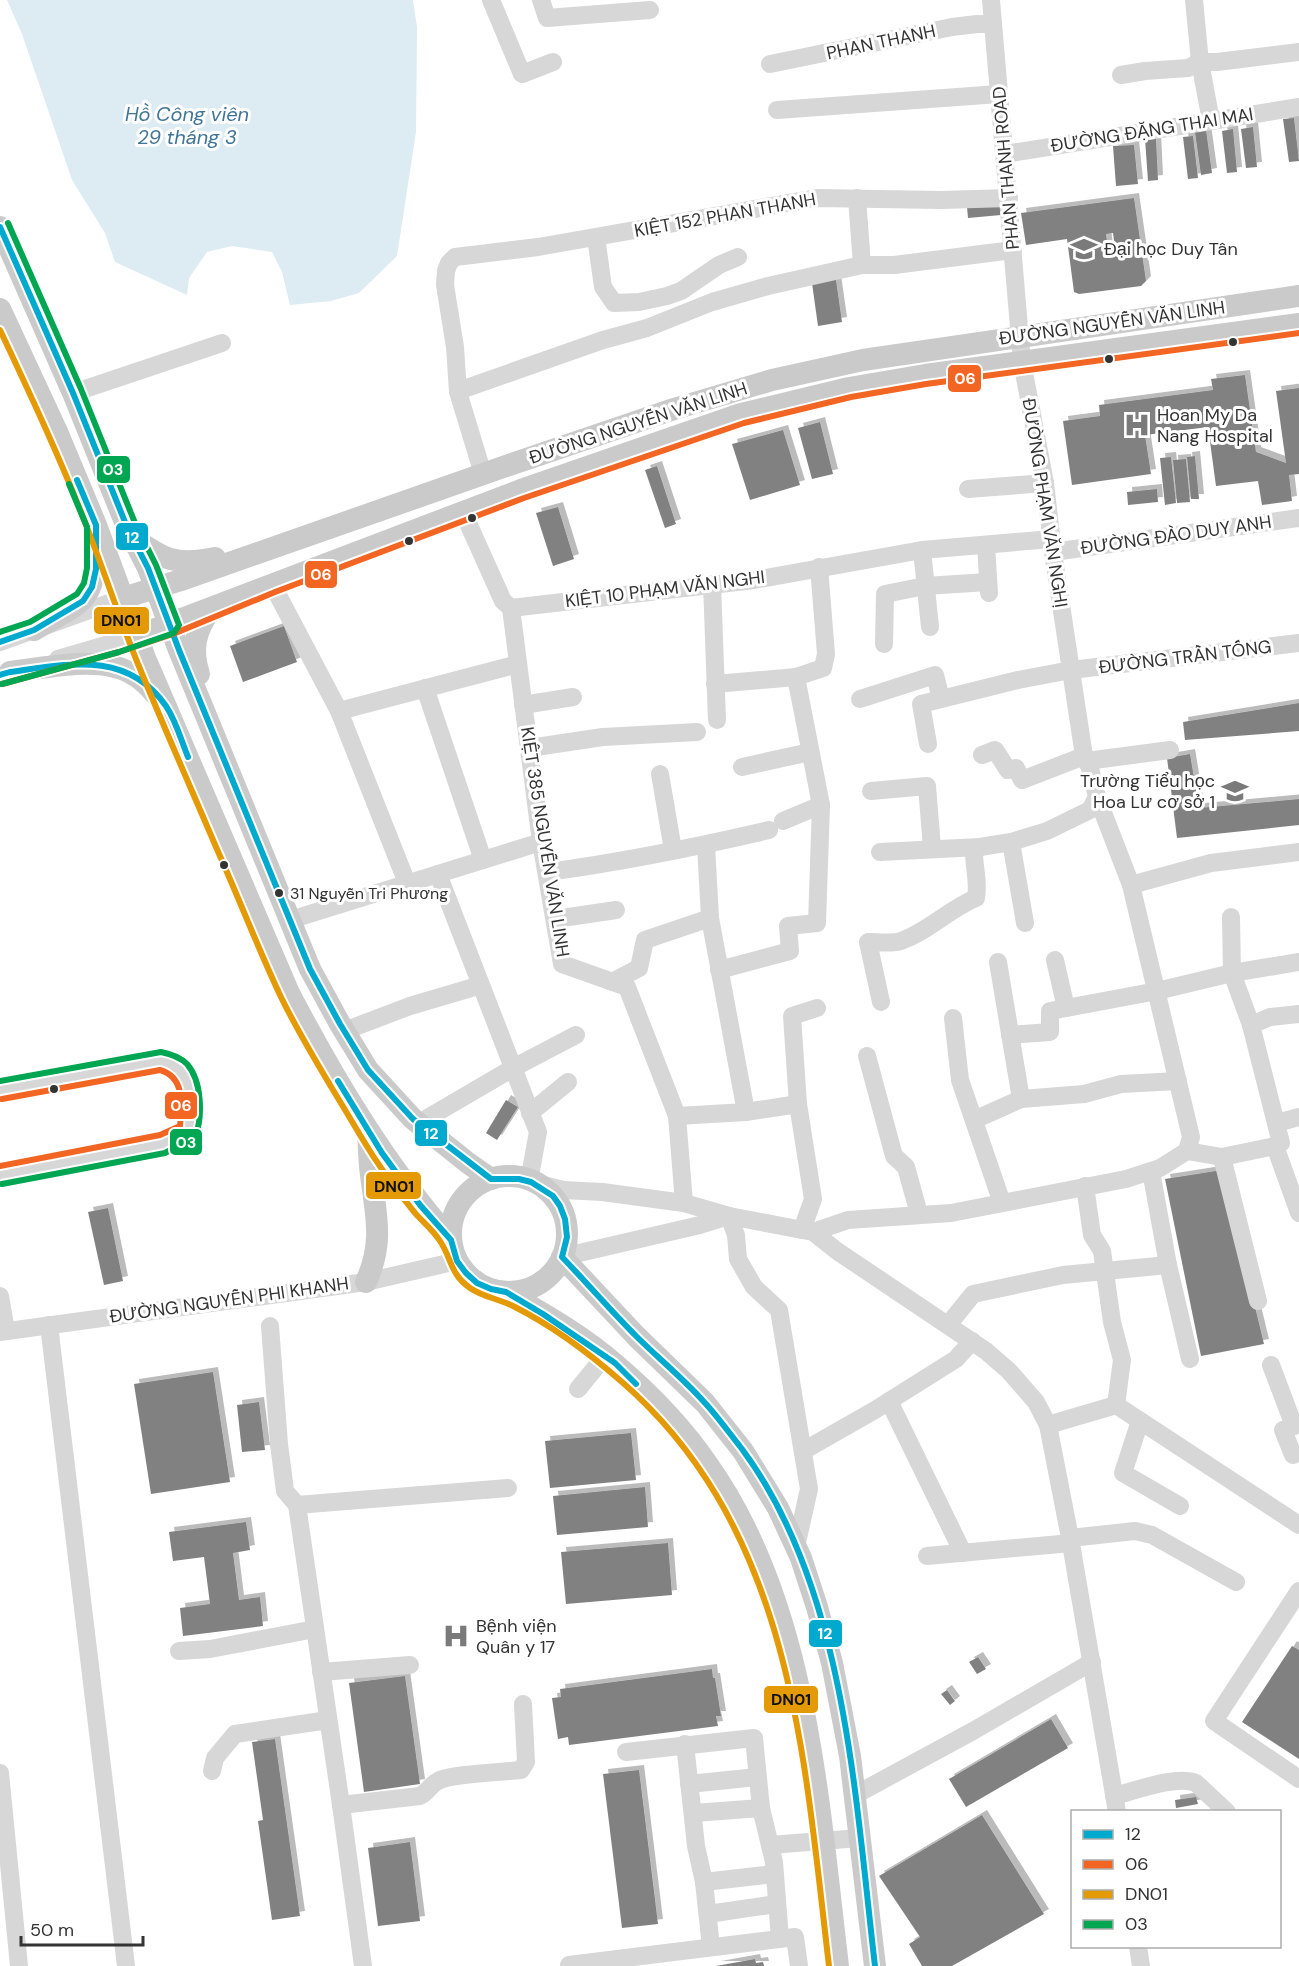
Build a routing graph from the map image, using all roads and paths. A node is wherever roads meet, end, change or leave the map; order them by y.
1 (492, 0) edge
2 (541, 0) edge
3 (991, 0) edge
4 (1194, 0) edge
5 (650, 10) dead end
6 (993, 24) junction
7 (1299, 52) edge
8 (1200, 62) junction
9 (553, 63) dead end
10 (770, 64) dead end
11 (1120, 75) dead end
12 (999, 94) junction
13 (1299, 107) edge
14 (777, 110) dead end
15 (1211, 121) junction
16 (1005, 154) junction
17 (857, 198) junction
18 (1009, 198) junction
19 (0, 227) edge
20 (596, 237) junction
21 (1013, 250) junction
22 (738, 257) dead end
23 (862, 265) junction
24 (1299, 296) edge
25 (0, 309) edge
26 (1299, 324) edge
27 (1019, 336) junction
28 (222, 344) dead end
29 (1022, 363) junction
30 (458, 391) junction
31 (73, 393) junction
32 (674, 410) junction
33 (683, 433) junction
34 (512, 464) junction
35 (483, 474) junction
36 (1045, 483) junction
37 (968, 489) dead end
38 (521, 490) junction
39 (463, 512) junction
40 (1299, 518) edge
41 (96, 525) junction
42 (132, 537) junction
43 (986, 545) junction
44 (1052, 546) junction
45 (273, 548) junction
46 (922, 550) junction
47 (819, 567) junction
48 (272, 584) junction
49 (711, 584) junction
50 (925, 586) junction
51 (156, 587) junction
52 (123, 598) junction
53 (511, 608) junction
54 (211, 609) junction
55 (170, 626) junction
56 (930, 627) dead end
57 (34, 630) junction
58 (137, 636) junction
59 (0, 642) edge
60 (884, 644) dead end
61 (1299, 644) edge
62 (518, 664) junction
63 (1071, 670) junction
64 (5, 674) edge
65 (796, 677) junction
66 (715, 684) junction
67 (425, 688) junction
68 (573, 697) dead end
69 (860, 699) dead end
70 (941, 699) junction
71 (523, 705) junction
72 (166, 707) junction
73 (204, 708) junction
74 (339, 711) junction
75 (717, 720) dead end
76 (698, 732) dead end
77 (928, 744) dead end
78 (529, 748) junction
79 (1170, 750) dead end
80 (810, 752) junction
81 (982, 755) dead end
82 (1086, 759) junction
83 (742, 767) dead end
84 (660, 774) dead end
85 (871, 791) dead end
86 (1097, 797) junction
87 (821, 805) junction
88 (541, 842) junction
89 (1011, 842) junction
90 (706, 845) junction
91 (980, 847) junction
92 (932, 848) junction
93 (673, 850) junction
94 (880, 852) dead end
95 (1299, 852) edge
96 (483, 860) junction
97 (547, 872) junction
98 (438, 874) junction
99 (407, 883) junction
100 (1131, 885) junction
101 (616, 910) dead end
102 (1231, 916) dead end
103 (710, 918) junction
104 (555, 919) junction
105 (290, 920) junction
106 (1025, 923) dead end
107 (1055, 960) dead end
108 (998, 962) dead end
109 (1299, 962) edge
110 (718, 970) junction
111 (1232, 973) junction
112 (612, 982) junction
113 (481, 985) junction
114 (1157, 991) junction
115 (881, 1002) dead end
116 (817, 1008) dead end
117 (1066, 1008) junction
118 (1299, 1014) edge
119 (953, 1018) dead end
120 (1251, 1024) junction
121 (344, 1031) junction
122 (576, 1035) dead end
123 (1010, 1035) junction
124 (867, 1056) dead end
125 (513, 1068) junction
126 (1178, 1081) junction
127 (568, 1082) dead end
128 (0, 1090) edge
129 (1021, 1100) junction
130 (798, 1104) junction
131 (746, 1112) junction
132 (530, 1113) junction
133 (677, 1116) junction
134 (1299, 1118) edge
135 (974, 1120) junction
136 (419, 1123) junction
137 (1277, 1123) junction
138 (368, 1131) junction
139 (1275, 1146) junction
140 (1187, 1151) junction
141 (1222, 1157) junction
142 (1151, 1172) junction
143 (0, 1175) edge
144 (491, 1179) junction
145 (533, 1182) junction
146 (1085, 1186) junction
147 (684, 1203) junction
148 (1002, 1203) junction
149 (1299, 1213) edge
150 (919, 1214) junction
151 (729, 1216) junction
152 (808, 1231) junction
153 (454, 1250) junction
154 (562, 1257) junction
155 (1168, 1265) junction
156 (1105, 1270) junction
157 (366, 1282) junction
158 (506, 1292) junction
159 (0, 1296) edge
160 (1258, 1301) dead end
161 (49, 1325) junction
162 (948, 1325) junction
163 (270, 1326) dead end
164 (3, 1331) edge
165 (972, 1341) junction
166 (605, 1356) junction
167 (1190, 1359) dead end
168 (1271, 1365) dead end
169 (578, 1389) dead end
170 (889, 1401) junction
171 (1116, 1405) junction
172 (1294, 1409) edge
173 (1140, 1421) junction
174 (1048, 1425) junction
175 (803, 1450) junction
176 (1293, 1455) dead end
177 (508, 1488) dead end
178 (297, 1505) junction
179 (1180, 1506) dead end
180 (1299, 1525) edge
181 (1071, 1541) junction
182 (796, 1547) junction
183 (963, 1552) junction
184 (927, 1556) dead end
185 (1236, 1582) dead end
186 (1299, 1591) edge
187 (315, 1629) junction
188 (179, 1651) dead end
189 (1092, 1662) junction
190 (410, 1665) dead end
191 (321, 1672) junction
192 (523, 1704) dead end
193 (328, 1720) junction
194 (685, 1744) junction
195 (626, 1752) dead end
196 (212, 1771) dead end
197 (0, 1773) edge
198 (757, 1777) junction
199 (1299, 1779) edge
200 (689, 1784) junction
201 (855, 1795) junction
202 (1115, 1804) edge
203 (341, 1805) junction
204 (761, 1808) junction
205 (1225, 1810) edge
206 (694, 1813) junction
207 (860, 1838) junction
208 (822, 1841) junction
209 (770, 1845) junction
210 (4, 1860) edge
211 (774, 1874) junction
212 (734, 1879) junction
213 (704, 1882) junction
214 (776, 1904) junction
215 (737, 1909) junction
216 (708, 1914) junction
217 (780, 1938) junction
218 (711, 1947) junction
219 (9, 1948) edge
220 (1138, 1948) edge
221 (569, 1965) edge
222 (19, 1966) edge
223 (126, 1966) edge
224 (363, 1966) edge
225 (799, 1966) edge
226 (838, 1966) edge
227 (875, 1966) edge
228 (1141, 1966) edge

1 - 9 street
2 - 5 street
3 - 6 street, PHAN THANH ROAD
4 - 8 street
6 - 10 street, PHAN THANH
6 - 12 street, PHAN THANH ROAD
7 - 8 street
8 - 11 street
8 - 15 street
12 - 14 street
12 - 16 street, PHAN THANH ROAD
13 - 15 street, ĐƯỜNG ĐẶNG THAI MAI
15 - 16 street, ĐƯỜNG ĐẶNG THAI MAI
16 - 18 street, PHAN THANH ROAD
17 - 18 street, KIỆT 152 PHAN THANH
17 - 20 street, KIỆT 152 PHAN THANH
17 - 23 street
18 - 21 street, PHAN THANH ROAD
19 - 31 main road
20 - 22 street
20 - 30 street, KIỆT 152 PHAN THANH
21 - 23 street
21 - 27 street, PHAN THANH ROAD
23 - 30 street
24 - 27 main road, ĐƯỜNG NGUYỄN VĂN LINH
25 - 41 main road
26 - 29 main road, ĐƯỜNG NGUYỄN VĂN LINH
27 - 29 street, ĐƯỜNG PHẠM VĂN NGHỊ
27 - 32 main road, ĐƯỜNG NGUYỄN VĂN LINH
28 - 31 street
29 - 33 main road, ĐƯỜNG NGUYỄN VĂN LINH
29 - 36 street, ĐƯỜNG PHẠM VĂN NGHỊ
30 - 35 street, KIỆT 152 PHAN THANH
31 - 42 main road
32 - 33 main road
32 - 34 main road, ĐƯỜNG NGUYỄN VĂN LINH
33 - 38 main road, ĐƯỜNG NGUYỄN VĂN LINH
34 - 35 main road, ĐƯỜNG NGUYỄN VĂN LINH
34 - 38 main road
35 - 45 main road, ĐƯỜNG NGUYỄN VĂN LINH
36 - 37 street
36 - 44 street, ĐƯỜNG PHẠM VĂN NGHỊ
38 - 39 main road, ĐƯỜNG NGUYỄN VĂN LINH
39 - 48 main road, ĐƯỜNG NGUYỄN VĂN LINH
39 - 53 street, KIỆT 385 NGUYỄN VĂN LINH
40 - 44 street, ĐƯỜNG ĐÀO DUY ANH
41 - 52 main road
41 - 57 main road
42 - 45 main road
42 - 51 main road
43 - 44 street, KIỆT 10 PHẠM VĂN NGHI
43 - 46 street, KIỆT 10 PHẠM VĂN NGHI
43 - 50 street
44 - 63 street, ĐƯỜNG PHẠM VĂN NGHỊ
45 - 51 main road, ĐƯỜNG NGUYỄN VĂN LINH
46 - 47 street, KIỆT 10 PHẠM VĂN NGHI
46 - 50 street
47 - 49 street, KIỆT 10 PHẠM VĂN NGHI
47 - 65 street
48 - 54 main road, ĐƯỜNG NGUYỄN VĂN LINH
48 - 74 street
49 - 53 street, KIỆT 10 PHẠM VĂN NGHI
49 - 66 street
50 - 56 street
50 - 60 street
51 - 52 main road, ĐƯỜNG NGUYỄN VĂN LINH
51 - 55 main road
52 - 57 street, ĐƯỜNG NGUYỄN VĂN LINH
52 - 58 main road
53 - 62 street, KIỆT 385 NGUYỄN VĂN LINH
54 - 55 main road, ĐƯỜNG NGUYỄN VĂN LINH
54 - 73 main road
55 - 58 main road, ĐƯỜNG NGUYỄN VĂN LINH
55 - 73 main road
57 - 59 street, ĐƯỜNG NGUYỄN VĂN LINH
58 - 64 street, ĐƯỜNG NGUYỄN VĂN LINH
58 - 72 main road
61 - 63 street, ĐƯỜNG TRẦN TỐNG
62 - 67 street
62 - 71 street, KIỆT 385 NGUYỄN VĂN LINH
63 - 70 street
63 - 82 street, ĐƯỜNG PHẠM VĂN NGHỊ
64 - 72 main road
65 - 66 street
65 - 80 street
66 - 75 street
67 - 74 street
67 - 96 street
68 - 71 street
69 - 70 street
70 - 77 street
71 - 78 street, KIỆT 385 NGUYỄN VĂN LINH
72 - 138 main road
73 - 105 main road
74 - 99 street
76 - 78 street
78 - 88 street, KIỆT 385 NGUYỄN VĂN LINH
79 - 82 street
80 - 83 street
80 - 87 street
81 - 82 street
82 - 86 street, ĐƯỜNG PHẠM VĂN NGHỊ
84 - 93 street
85 - 92 street
86 - 89 street
86 - 100 street, ĐƯỜNG PHẠM VĂN NGHỊ
87 - 90 street
87 - 110 street
88 - 96 street
88 - 97 street, KIỆT 385 NGUYỄN VĂN LINH
89 - 91 street
89 - 106 street
90 - 93 street
90 - 103 street
91 - 92 street
91 - 115 street
92 - 94 street
93 - 97 street
95 - 100 street
96 - 98 street
97 - 104 street, KIỆT 385 NGUYỄN VĂN LINH
98 - 99 street
98 - 113 street
99 - 105 street
100 - 114 street, ĐƯỜNG PHẠM VĂN NGHỊ
101 - 104 street
102 - 111 street
103 - 110 street
103 - 112 street
104 - 112 street, KIỆT 385 NGUYỄN VĂN LINH
105 - 121 main road
107 - 117 street
108 - 123 street
109 - 111 street
110 - 131 street
111 - 114 street
111 - 120 street
112 - 133 street, KIỆT 385 NGUYỄN VĂN LINH
113 - 121 street
113 - 125 street
114 - 117 street
114 - 126 street, ĐƯỜNG PHẠM VĂN NGHỊ
116 - 130 street
117 - 123 street
118 - 120 street
119 - 135 street
120 - 137 street
121 - 136 main road
122 - 125 street
123 - 129 street
124 - 150 street
125 - 132 street
125 - 136 street
126 - 129 street
126 - 140 street, ĐƯỜNG PHẠM VĂN NGHỊ
127 - 132 street
128 - 143 street
129 - 135 street
130 - 131 street
130 - 152 street
131 - 133 street
132 - 145 street
133 - 147 street, KIỆT 385 NGUYỄN VĂN LINH
134 - 137 street
135 - 148 street
136 - 144 main road
137 - 139 street
138 - 153 main road
138 - 157 main road
139 - 141 street
139 - 149 street
140 - 141 street
140 - 142 street
141 - 160 street
142 - 146 street
142 - 155 street
144 - 145 main road
144 - 153 main road
145 - 147 street
145 - 154 main road
146 - 148 street
146 - 156 street
147 - 151 street
148 - 150 street
150 - 152 street
151 - 152 street
151 - 154 street
151 - 175 street
152 - 162 street
153 - 157 street, ĐƯỜNG NGUYỄN PHI KHANH
153 - 158 main road
154 - 158 main road
154 - 182 main road
155 - 156 street
155 - 167 street
156 - 162 street
156 - 171 street
157 - 161 street, ĐƯỜNG NGUYỄN PHI KHANH
158 - 166 main road
159 - 164 street
161 - 164 street, ĐƯỜNG NGUYỄN PHI KHANH
161 - 223 street
162 - 165 street
163 - 178 street
165 - 170 street
165 - 174 street
166 - 169 street
166 - 208 main road
168 - 172 street
170 - 175 street
170 - 183 street
171 - 173 street
171 - 174 street
172 - 176 street
173 - 179 street
173 - 180 street
174 - 181 street
175 - 182 street
177 - 178 street
178 - 187 street
181 - 183 street
181 - 185 street
181 - 189 street
182 - 201 main road
183 - 184 street
186 - 199 street
187 - 188 street
187 - 191 street
189 - 201 street
189 - 202 street
190 - 191 street
191 - 193 street
192 - 203 street
193 - 196 street
193 - 203 street
194 - 195 street
194 - 198 street
194 - 200 street
197 - 210 street
198 - 200 street
198 - 204 street
200 - 206 street
201 - 207 main road
202 - 205 street
203 - 224 street
204 - 206 street
204 - 209 street
206 - 213 street
207 - 208 street
207 - 227 main road
208 - 209 street
208 - 226 main road
209 - 211 street
210 - 219 street
211 - 212 street
211 - 214 street
212 - 213 street
212 - 215 street
213 - 216 street
214 - 215 street
214 - 217 street
215 - 216 street
216 - 218 street
217 - 218 street
217 - 225 street
218 - 221 street
219 - 222 street
220 - 228 street

